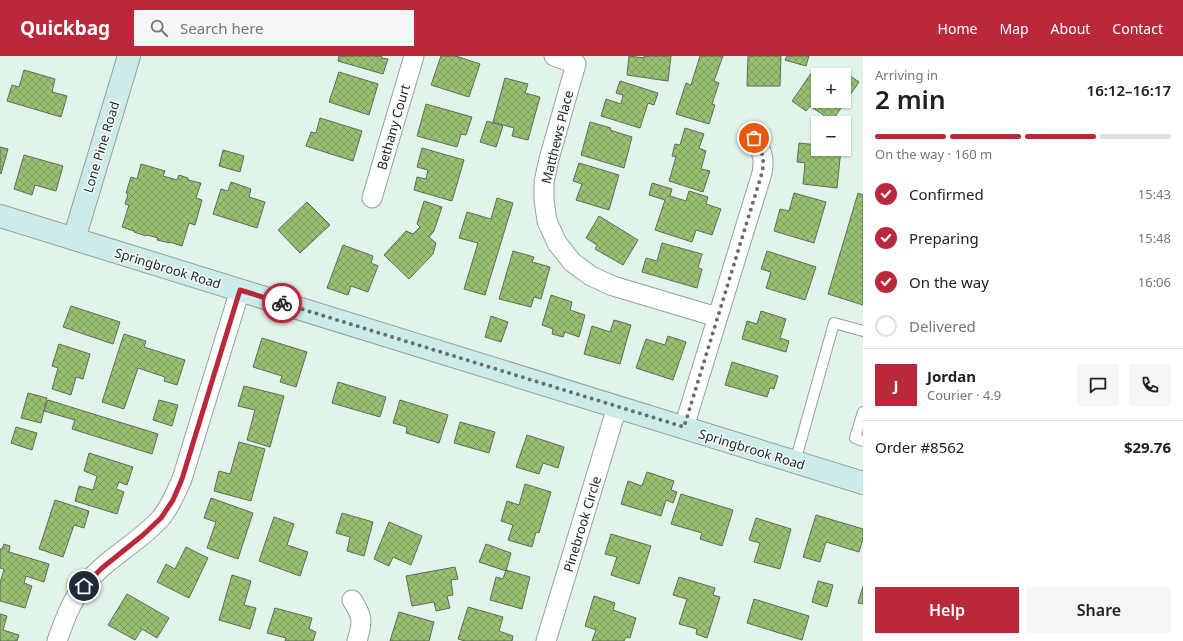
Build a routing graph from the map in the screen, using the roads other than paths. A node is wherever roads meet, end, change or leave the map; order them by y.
1 (129, 56) edge
2 (414, 56) edge
3 (554, 56) edge
4 (754, 138) dead end
5 (372, 198) dead end
6 (0, 216) edge
7 (74, 239) junction
8 (240, 290) junction
9 (717, 317) junction
10 (863, 331) edge
11 (617, 407) junction
12 (863, 412) edge
13 (684, 427) junction
14 (859, 440) edge
15 (795, 462) junction
16 (863, 483) edge
17 (352, 600) dead end
18 (57, 641) edge
19 (357, 641) edge
20 (546, 641) edge

1 - 7 street, Lone Pine Road
2 - 5 street, Bethany Court
3 - 9 street, Matthews Place
4 - 9 street
6 - 7 street, Springbrook Road
7 - 8 street, Springbrook Road
8 - 11 street, Springbrook Road
8 - 18 street
9 - 13 street
10 - 15 lane
11 - 13 street, Springbrook Road
11 - 20 street, Pinebrook Circle
12 - 14 lane
13 - 15 street, Springbrook Road
15 - 16 street, Springbrook Road
17 - 19 street

